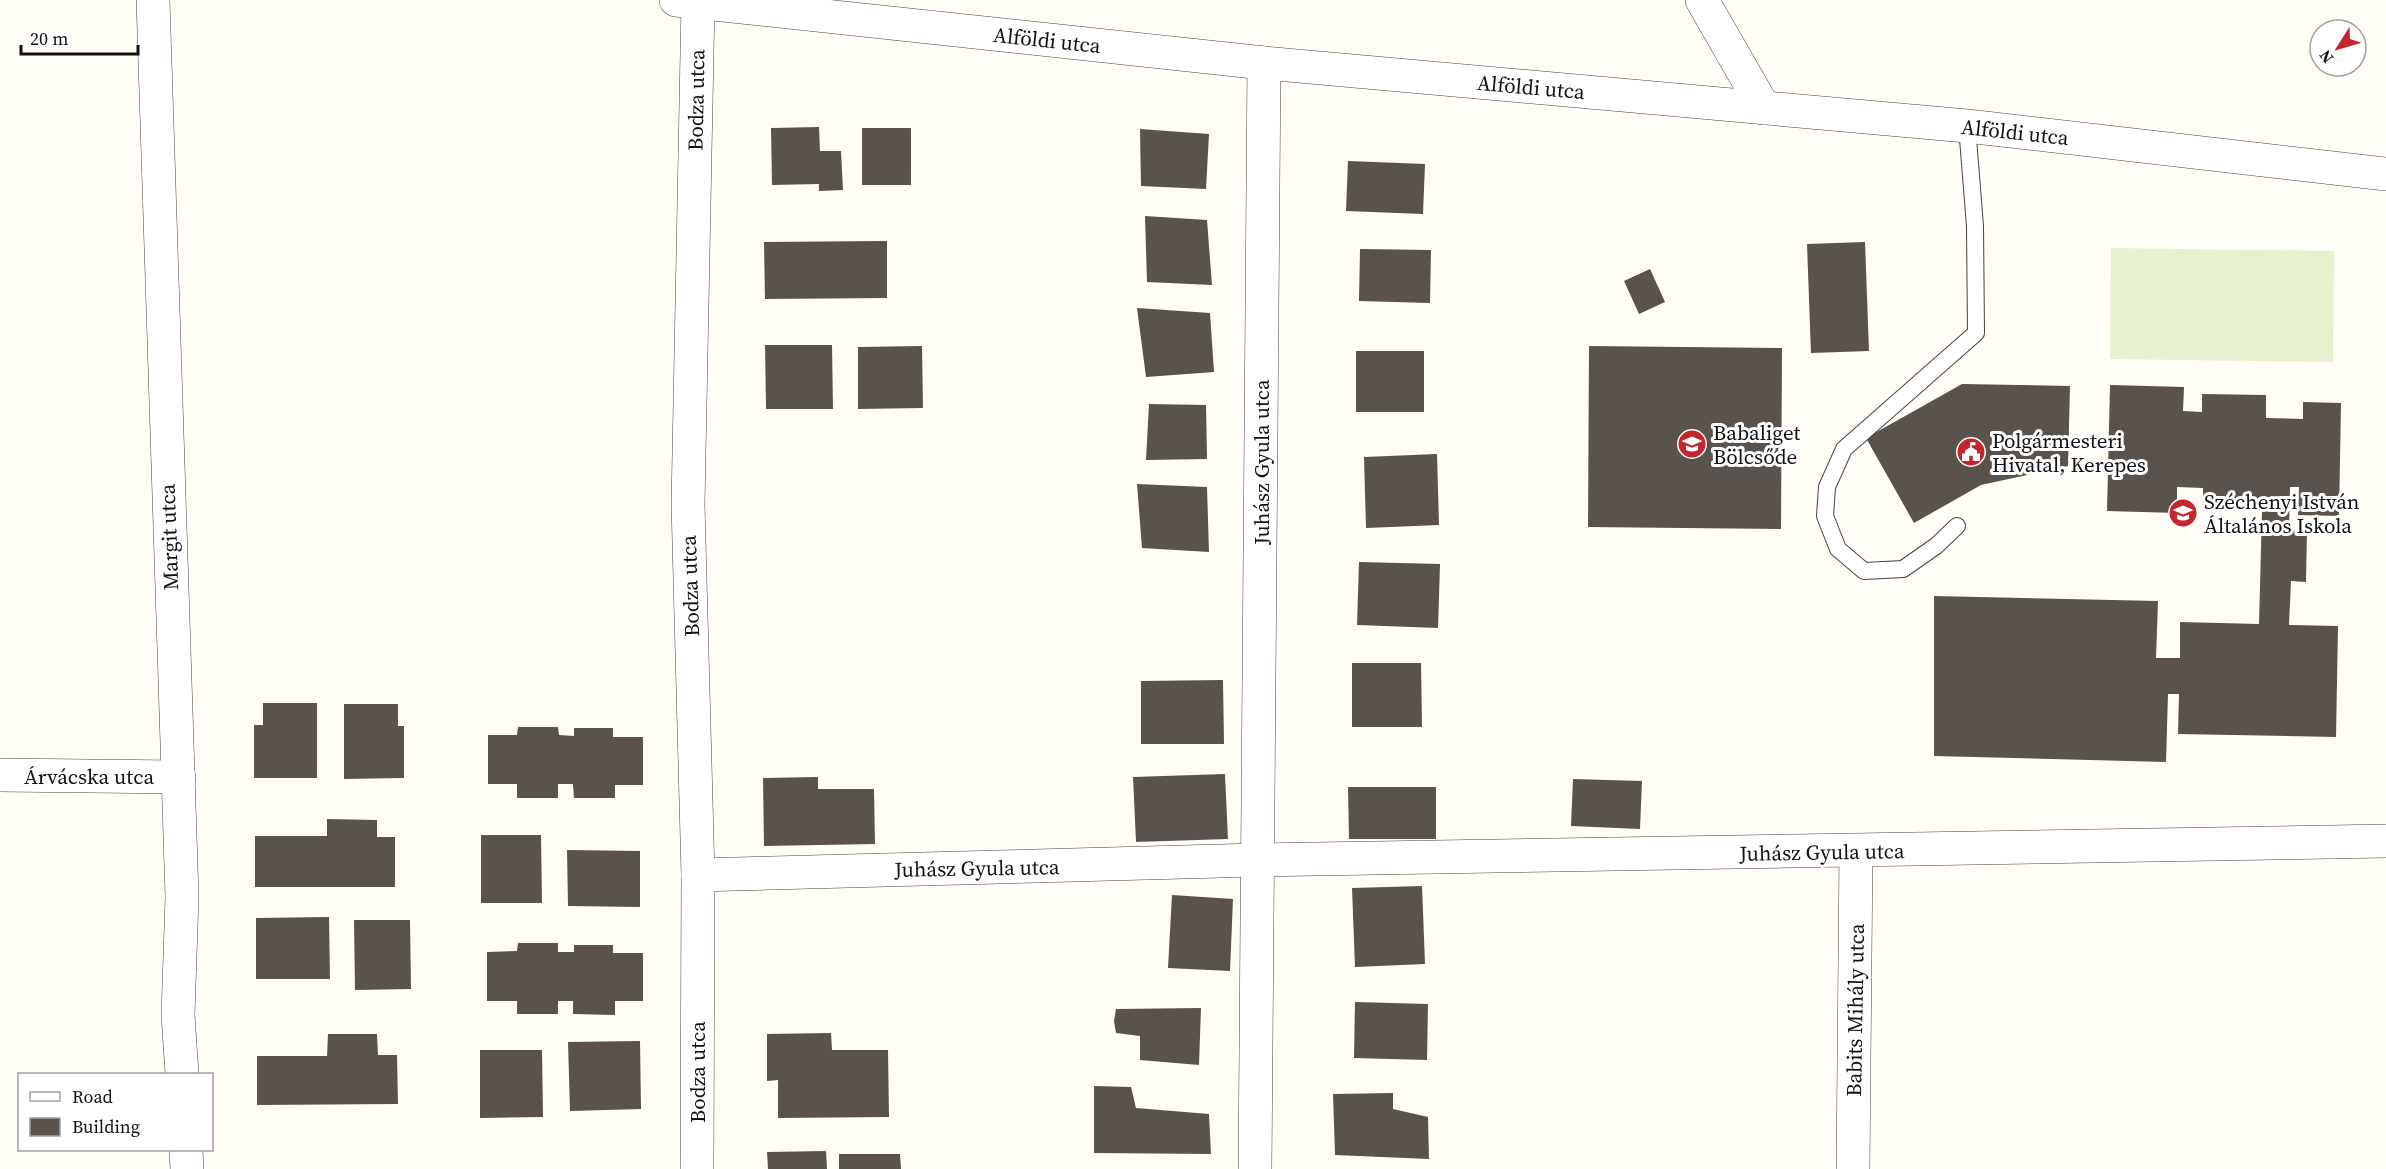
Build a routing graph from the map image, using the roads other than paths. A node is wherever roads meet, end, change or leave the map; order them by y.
1 (153, 0) edge
2 (1702, 0) edge
3 (687, 2) edge
4 (1264, 63) junction
5 (1764, 108) junction
6 (1967, 126) junction
7 (2386, 174) edge
8 (1957, 526) dead end
9 (0, 775) edge
10 (178, 777) junction
11 (2386, 841) edge
12 (1856, 851) junction
13 (1257, 860) junction
14 (698, 875) junction
15 (182, 1073) edge
16 (186, 1151) edge
17 (187, 1169) edge
18 (697, 1169) edge
19 (1255, 1169) edge
20 (1853, 1169) edge

1 - 10 street, Margit utca
2 - 5 street
3 - 4 street, Alföldi utca
3 - 14 street, Bodza utca
4 - 5 street, Alföldi utca
4 - 13 street, Juhász Gyula utca
5 - 6 street, Alföldi utca
6 - 7 street, Alföldi utca
6 - 8 lane
9 - 10 street, Árvácska utca
10 - 15 street, Margit utca
11 - 12 street, Juhász Gyula utca
12 - 13 street, Juhász Gyula utca
12 - 20 street, Babits Mihály utca
13 - 14 street, Juhász Gyula utca
13 - 19 street, Juhász Gyula utca
14 - 18 street, Bodza utca
16 - 17 street

